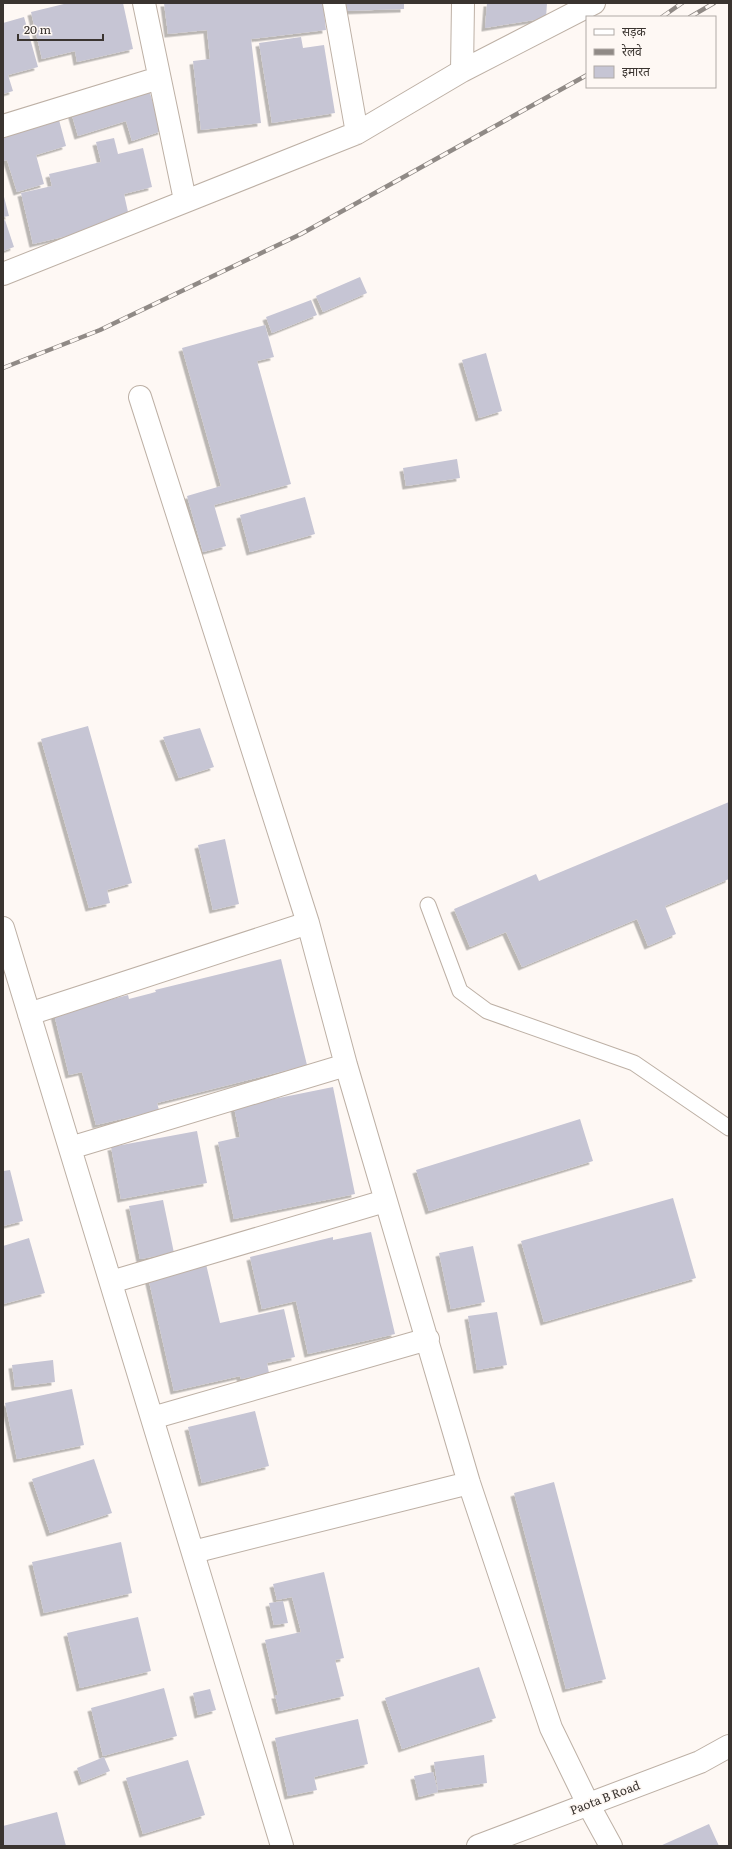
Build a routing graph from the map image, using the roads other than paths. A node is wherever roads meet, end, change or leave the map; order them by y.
1 (144, 3) edge
2 (334, 3) edge
3 (463, 3) edge
4 (594, 3) edge
5 (462, 70) junction
6 (159, 78) junction
7 (3, 126) edge
8 (357, 133) junction
9 (185, 200) junction
10 (3, 274) edge
11 (140, 397) dead end
12 (428, 905) dead end
13 (308, 923) junction
14 (3, 928) edge
15 (30, 1014) junction
16 (346, 1065) junction
17 (729, 1128) edge
18 (70, 1148) junction
19 (385, 1201) junction
20 (111, 1282) junction
21 (428, 1339) junction
22 (152, 1418) junction
23 (469, 1483) junction
24 (193, 1552) junction
25 (729, 1746) edge
26 (588, 1804) junction
27 (282, 1846) edge
28 (478, 1846) edge
29 (611, 1846) edge

1 - 6 street
2 - 8 street
3 - 5 street
4 - 5 street
5 - 8 street
6 - 7 street
6 - 9 street
8 - 9 street
9 - 10 street
11 - 13 street
12 - 17 lane
13 - 15 street
13 - 16 street
14 - 15 street
15 - 18 street
16 - 18 street
16 - 19 street
18 - 20 street
19 - 20 street
19 - 21 street
20 - 22 street
21 - 22 street
21 - 23 street
22 - 24 street
23 - 24 street
23 - 26 street
24 - 27 street
25 - 26 street, Paota B Road
26 - 28 street, Paota B Road
26 - 29 street

